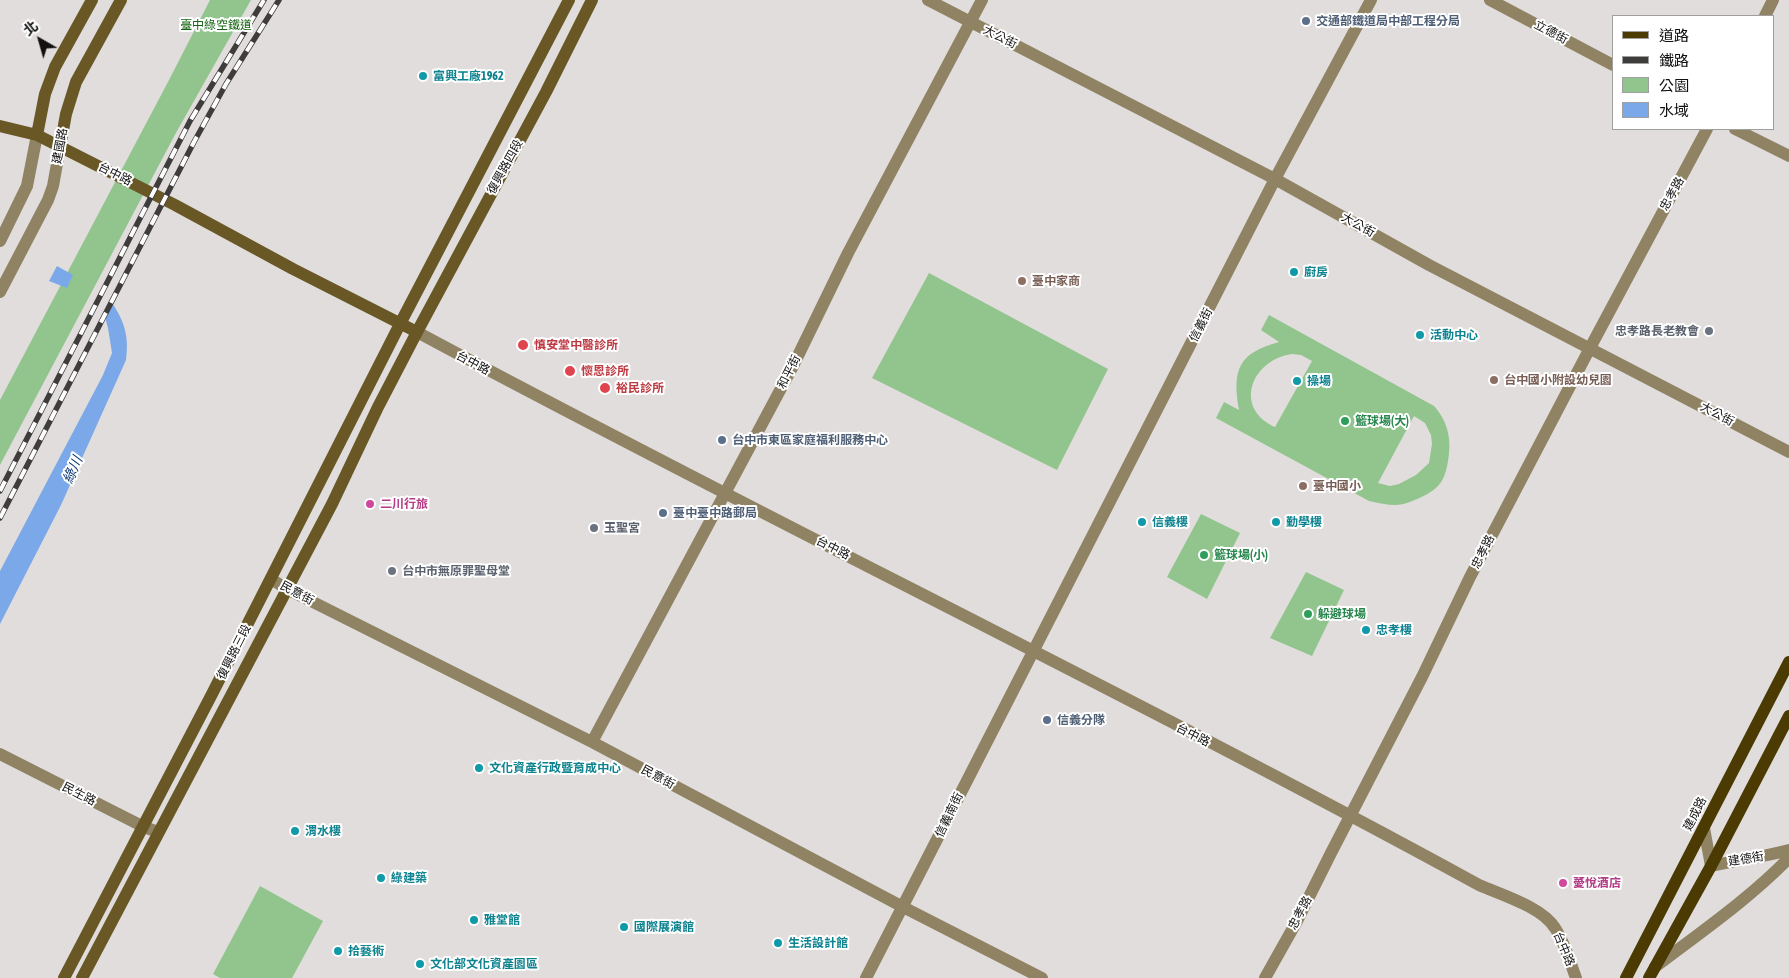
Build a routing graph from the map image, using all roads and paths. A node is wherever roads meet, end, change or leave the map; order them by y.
1 (92, 0) edge
2 (121, 0) edge
3 (569, 0) edge
4 (592, 0) edge
5 (928, 0) edge
6 (982, 0) edge
7 (1370, 0) edge
8 (1490, 0) edge
9 (1773, 0) edge
10 (1766, 15) edge
11 (971, 23) junction
12 (1612, 64) edge
13 (0, 126) edge
14 (1706, 130) edge
15 (1738, 130) edge
16 (37, 135) junction
17 (60, 146) junction
18 (1789, 156) edge
19 (1275, 180) junction
20 (0, 241) edge
21 (0, 292) edge
22 (400, 324) junction
23 (417, 332) junction
24 (1590, 348) junction
25 (1789, 452) edge
26 (726, 494) junction
27 (271, 579) junction
28 (287, 589) junction
29 (1033, 652) junction
30 (1789, 662) edge
31 (1789, 716) edge
32 (592, 742) junction
33 (0, 754) edge
34 (1349, 816) junction
35 (144, 827) junction
36 (1704, 828) junction
37 (158, 832) junction
38 (1789, 850) edge
39 (1789, 858) edge
40 (1711, 866) junction
41 (903, 907) junction
42 (1651, 973) edge
43 (64, 978) edge
44 (82, 978) edge
45 (866, 978) edge
46 (1042, 978) edge
47 (1265, 978) edge
48 (1576, 978) edge
49 (1626, 978) edge

1 - 16 main road, 建國路
2 - 17 main road, 建國路
3 - 22 main road, 復興路四段
4 - 23 main road, 復興路四段
5 - 11 street, 大公街
6 - 11 street, 和平街
7 - 19 street, 信義街
8 - 12 street, 立德街
9 - 10 street
11 - 19 street, 大公街
11 - 26 street, 和平街
13 - 16 main road, 台中路
14 - 24 street, 忠孝路
15 - 18 street
16 - 17 main road, 台中路
16 - 20 street, 建國路
17 - 21 street, 建國路
17 - 22 main road, 台中路
19 - 24 street, 大公街
19 - 29 street, 信義街
22 - 23 main road, 台中路
22 - 27 main road, 復興路三段
23 - 26 street, 台中路
23 - 28 main road, 復興路三段
24 - 25 street, 大公街
24 - 34 street, 忠孝路
26 - 29 street, 台中路
26 - 32 street, 和平街
27 - 28 street, 民意街
27 - 35 main road, 復興路三段
28 - 32 street, 民意街
28 - 37 main road, 復興路三段
29 - 34 street, 台中路
29 - 41 street, 信義南街
30 - 36 main road, 建成路
31 - 40 main road
32 - 41 street, 民意街
33 - 35 street, 民生路
34 - 47 street, 忠孝路
34 - 48 street, 台中路
35 - 37 street, 民生路
35 - 43 main road, 復興路三段
36 - 40 street, 建德街
36 - 49 main road, 建成路
37 - 44 main road, 復興路三段
38 - 40 street, 建德街
39 - 42 street
40 - 42 main road
41 - 45 street, 信義南街
41 - 46 street, 民意街

